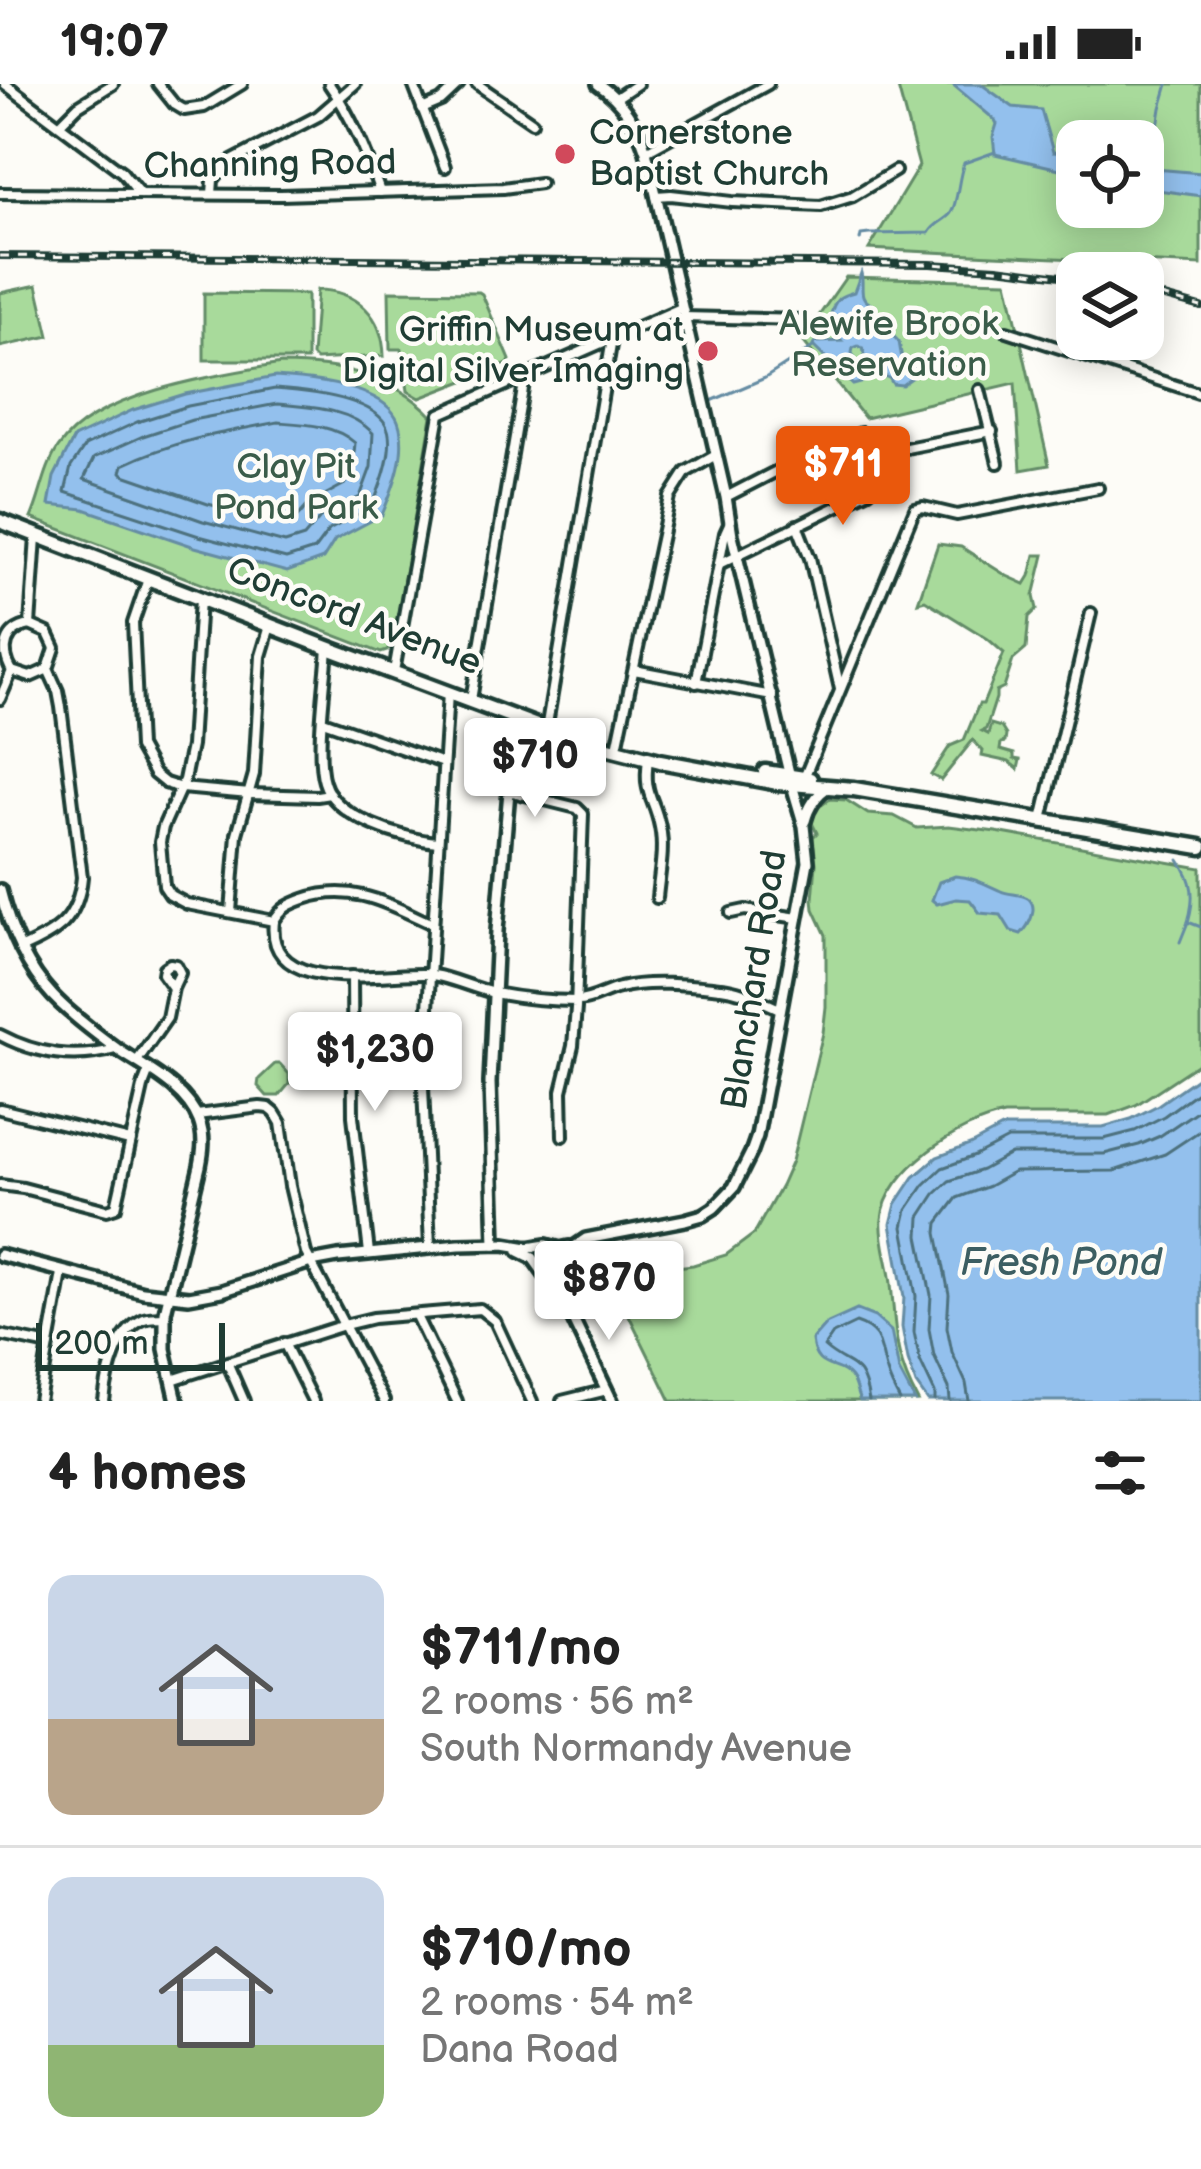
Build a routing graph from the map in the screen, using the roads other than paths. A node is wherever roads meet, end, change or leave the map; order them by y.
1 (5, 84) edge
2 (112, 84) edge
3 (158, 84) edge
4 (242, 84) edge
5 (329, 84) edge
6 (355, 84) edge
7 (413, 84) edge
8 (459, 84) edge
9 (477, 84) edge
10 (598, 84) edge
11 (637, 84) edge
12 (767, 84) edge
13 (339, 98) junction
14 (616, 98) junction
15 (422, 109) junction
16 (532, 122) dead end
17 (60, 124) junction
18 (646, 151) junction
19 (445, 167) dead end
20 (895, 171) dead end
21 (540, 183) dead end
22 (380, 192) junction
23 (0, 193) edge
24 (140, 194) junction
25 (212, 194) junction
26 (656, 196) junction
27 (682, 313) junction
28 (803, 320) dead end
29 (1007, 331) dead end
30 (613, 339) junction
31 (525, 377) junction
32 (980, 390) dead end
33 (1201, 394) edge
34 (992, 431) junction
35 (716, 454) junction
36 (871, 455) junction
37 (998, 463) dead end
38 (1098, 488) dead end
39 (726, 497) junction
40 (0, 517) edge
41 (730, 522) junction
42 (797, 525) junction
43 (37, 535) junction
44 (737, 554) junction
45 (719, 564) junction
46 (149, 575) junction
47 (200, 595) junction
48 (1090, 613) dead end
49 (271, 623) junction
50 (30, 625) junction
51 (328, 645) junction
52 (48, 669) junction
53 (394, 669) junction
54 (634, 670) junction
55 (11, 671) junction
56 (696, 682) junction
57 (449, 690) junction
58 (841, 690) junction
59 (772, 696) junction
60 (472, 698) junction
61 (0, 699) edge
62 (515, 715) junction
63 (323, 721) junction
64 (546, 727) junction
65 (618, 743) junction
66 (649, 758) junction
67 (443, 763) junction
68 (795, 780) junction
69 (834, 786) junction
70 (181, 788) junction
71 (509, 791) junction
72 (250, 794) junction
73 (330, 794) junction
74 (1042, 820) junction
75 (804, 826) junction
76 (437, 842) junction
77 (1201, 848) edge
78 (0, 890) edge
79 (657, 898) dead end
80 (231, 912) junction
81 (731, 913) dead end
82 (798, 918) junction
83 (274, 921) junction
84 (431, 923) junction
85 (20, 949) junction
86 (428, 974) junction
87 (352, 976) junction
88 (172, 988) dead end
89 (494, 992) junction
90 (577, 1001) junction
91 (781, 1009) junction
92 (0, 1035) edge
93 (118, 1049) junction
94 (137, 1061) junction
95 (149, 1070) junction
96 (0, 1109) edge
97 (196, 1114) junction
98 (563, 1136) dead end
99 (130, 1141) junction
100 (0, 1186) edge
101 (499, 1244) junction
102 (430, 1247) junction
103 (370, 1253) junction
104 (536, 1253) junction
105 (0, 1255) edge
106 (552, 1261) junction
107 (311, 1262) junction
108 (62, 1273) junction
109 (169, 1296) junction
110 (416, 1315) junction
111 (165, 1317) junction
112 (344, 1324) junction
113 (0, 1335) edge
114 (284, 1343) junction
115 (49, 1345) junction
116 (227, 1362) junction
117 (172, 1380) junction
118 (609, 1396) edge
119 (39, 1401) edge
120 (104, 1401) edge
121 (177, 1401) edge
122 (244, 1401) edge
123 (313, 1401) edge
124 (384, 1401) edge
125 (457, 1401) edge
126 (532, 1401) edge
127 (562, 1401) edge

1 - 17 street
2 - 17 street
3 - 4 street
5 - 13 street
6 - 13 street
7 - 15 street
8 - 15 street
9 - 16 street
10 - 14 street
11 - 14 street
12 - 18 street
13 - 22 street
13 - 25 street
14 - 18 street, Blanchard Road
15 - 19 street
17 - 24 street
18 - 26 street, Blanchard Road
20 - 26 street
21 - 22 street, Channing Road
22 - 25 street, Channing Road
23 - 24 street, Channing Road
24 - 25 street, Channing Road
26 - 27 street, Blanchard Road
27 - 28 street
27 - 30 street
27 - 35 street, Blanchard Road
29 - 33 street
30 - 31 street
30 - 64 street
31 - 53 street
31 - 60 street
32 - 34 street
34 - 36 street
34 - 37 street
35 - 39 street, Blanchard Road
35 - 54 street
36 - 39 street
36 - 42 street
38 - 58 street
39 - 41 street, Blanchard Road
40 - 43 main road, Concord Avenue
40 - 46 main road, Concord Avenue
41 - 44 street, Blanchard Road
41 - 45 street
42 - 44 street
42 - 58 street
43 - 46 main road, Concord Avenue
43 - 50 street
44 - 45 street
44 - 59 street, Blanchard Road
45 - 56 street
46 - 47 main road, Concord Avenue
46 - 70 street
47 - 49 main road, Concord Avenue
47 - 70 street
48 - 74 street
49 - 51 main road, Concord Avenue
49 - 72 street
50 - 52 street
50 - 55 street
51 - 53 main road, Concord Avenue
51 - 63 street
52 - 55 street
52 - 85 street
53 - 57 main road, Concord Avenue
54 - 56 street
54 - 65 street
55 - 61 street
56 - 59 street
57 - 60 main road, Concord Avenue
57 - 67 street
58 - 68 street
59 - 68 street, Blanchard Road
60 - 62 main road, Concord Avenue
62 - 64 main road, Concord Avenue
62 - 71 street
63 - 67 street
63 - 73 street
64 - 65 main road, Concord Avenue
64 - 66 main road, Concord Avenue
65 - 68 main road, Concord Avenue
66 - 68 main road, Concord Avenue
66 - 79 street
67 - 76 street
68 - 69 main road, Concord Avenue
68 - 75 street, Blanchard Road
69 - 74 main road, Concord Avenue
69 - 75 street
70 - 72 street
70 - 80 street
71 - 89 street
71 - 90 street
72 - 73 street
72 - 80 street
73 - 76 street
74 - 77 main road, Concord Avenue
75 - 82 street, Blanchard Road
76 - 84 street
78 - 85 street
80 - 83 street
81 - 82 street
82 - 91 street, Blanchard Road
83 - 84 street
83 - 87 street
84 - 86 street
85 - 93 street
86 - 87 street
86 - 89 street
86 - 102 street
87 - 103 street
88 - 94 street
89 - 90 street
89 - 101 street
90 - 91 street
90 - 98 street
91 - 106 street, Blanchard Road
92 - 93 street
93 - 94 street
94 - 95 street
95 - 97 street
95 - 99 street
96 - 99 street
97 - 107 street
97 - 109 street
99 - 100 street
101 - 102 street
101 - 104 street
102 - 103 street
103 - 107 street
104 - 106 street
104 - 106 street
105 - 108 street
106 - 118 street
107 - 109 street
107 - 112 street
108 - 109 street
108 - 115 street
109 - 111 street
110 - 112 street
110 - 125 street
110 - 126 street
111 - 117 street
111 - 120 street
112 - 114 street
112 - 124 street
113 - 115 street
114 - 116 street
114 - 123 street
115 - 119 street
116 - 117 street
116 - 122 street
117 - 121 street
118 - 127 street

